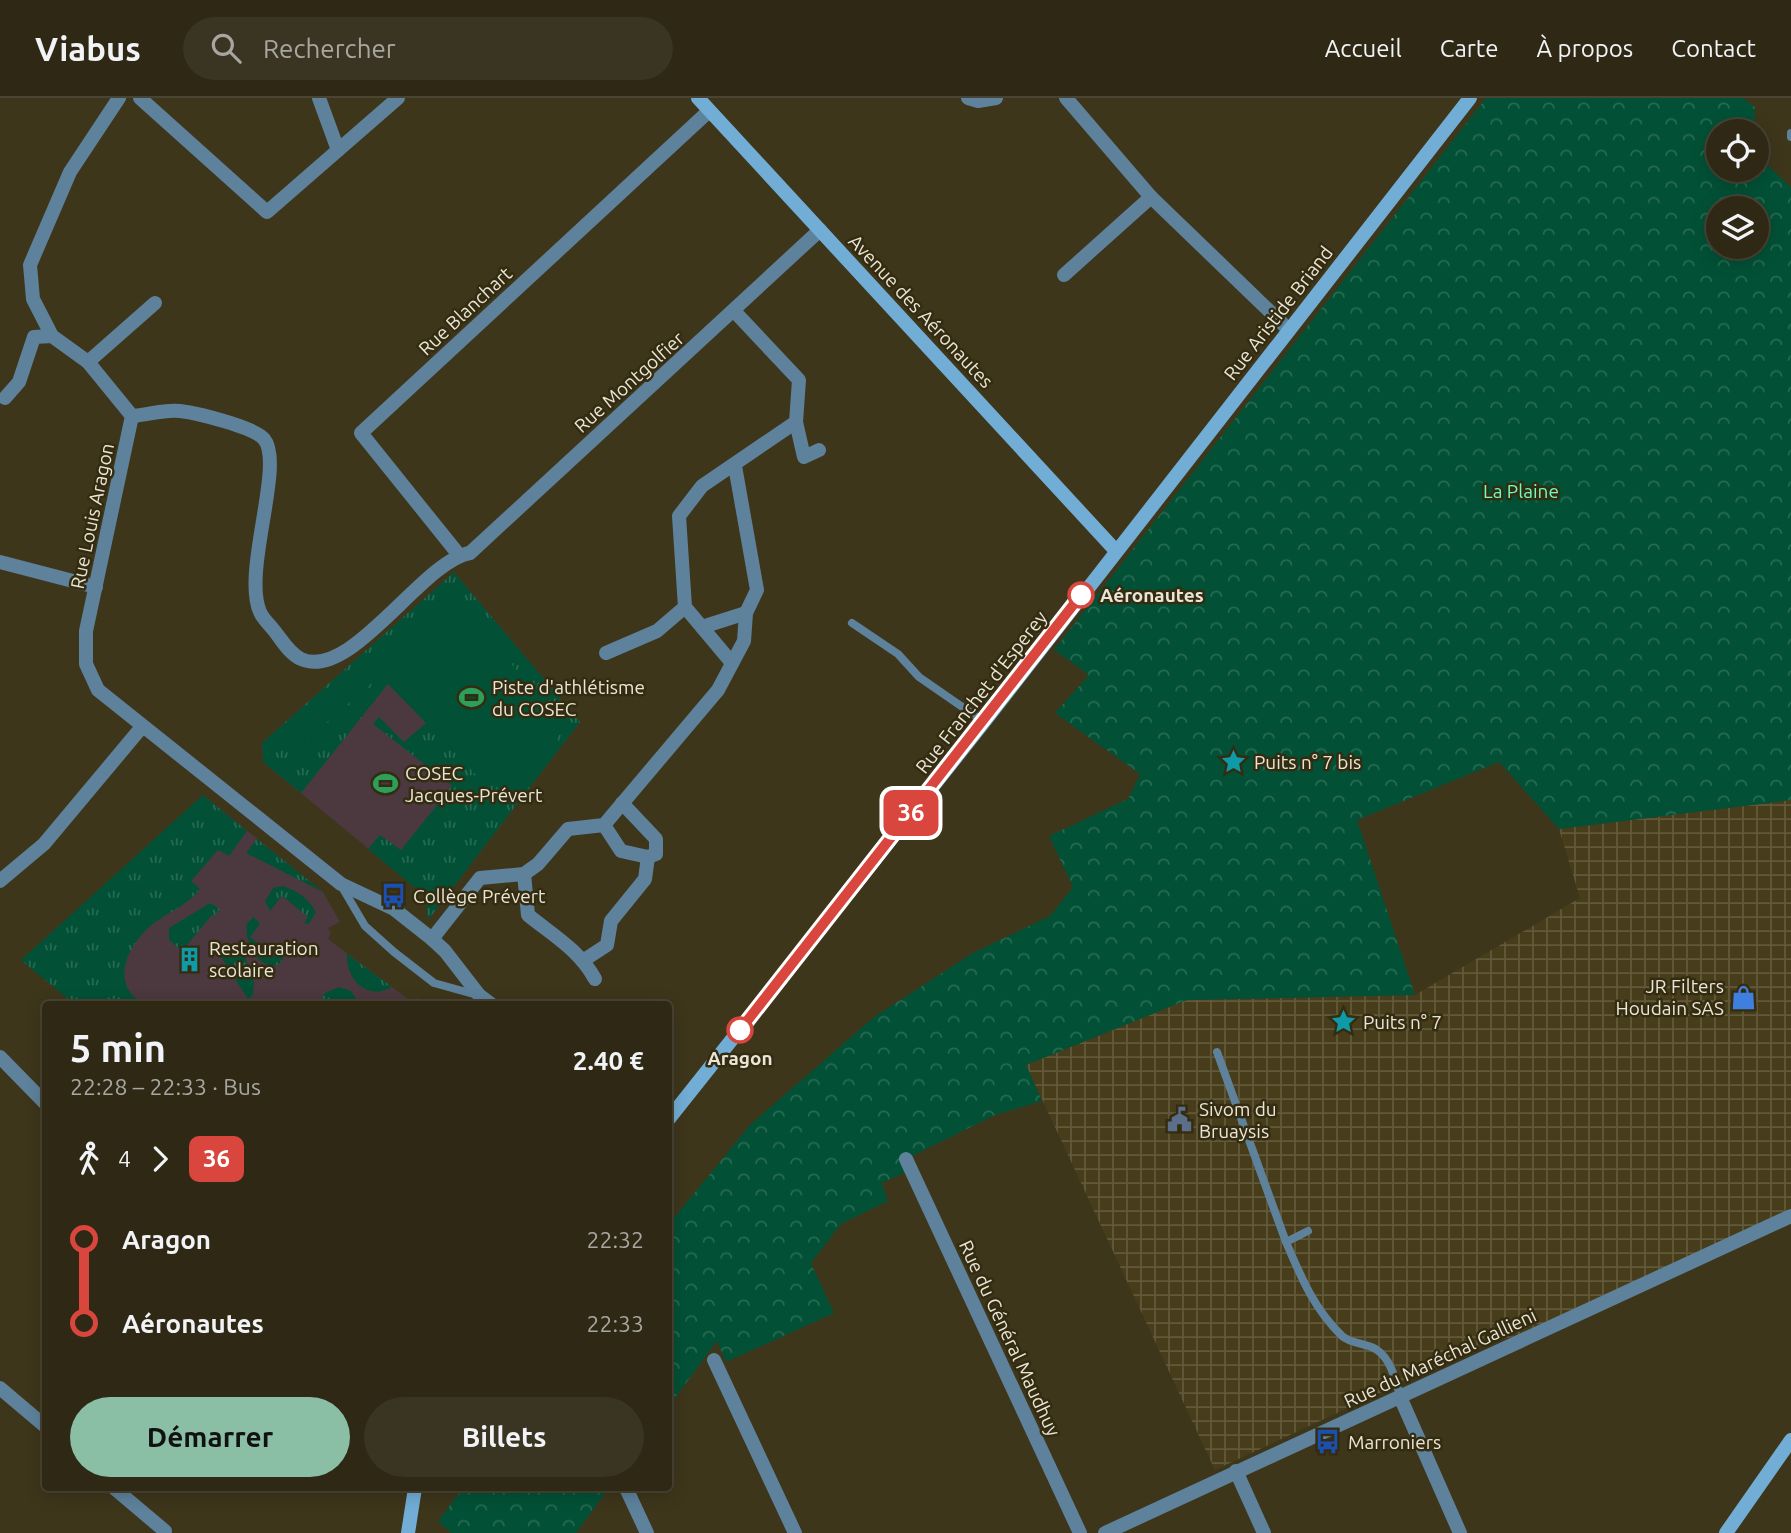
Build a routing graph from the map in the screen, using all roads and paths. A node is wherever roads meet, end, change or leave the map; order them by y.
1 (119, 98) edge
2 (140, 98) edge
3 (319, 98) edge
4 (398, 98) edge
5 (698, 98) edge
6 (968, 98) edge
7 (996, 98) edge
8 (1066, 98) edge
9 (1469, 98) edge
10 (709, 111) junction
11 (338, 150) junction
12 (1152, 197) junction
13 (820, 230) junction
14 (1064, 275) dead end
15 (155, 303) dead end
16 (735, 312) junction
17 (1289, 330) junction
18 (52, 336) junction
19 (88, 362) junction
20 (5, 398) dead end
21 (132, 416) junction
22 (796, 422) junction
23 (819, 450) dead end
24 (735, 466) junction
25 (1116, 551) junction
26 (459, 555) junction
27 (0, 562) edge
28 (96, 587) junction
29 (685, 607) junction
30 (746, 613) junction
31 (852, 623) dead end
32 (702, 627) junction
33 (606, 653) dead end
34 (732, 663) junction
35 (984, 722) junction
36 (141, 728) junction
37 (622, 803) junction
38 (604, 825) junction
39 (648, 858) junction
40 (524, 874) junction
41 (0, 881) edge
42 (341, 884) junction
43 (432, 939) junction
44 (584, 960) junction
45 (595, 979) dead end
46 (478, 996) junction
47 (486, 1001) edge
48 (1217, 1052) dead end
49 (0, 1057) edge
50 (42, 1100) edge
51 (672, 1115) edge
52 (906, 1159) dead end
53 (1791, 1216) edge
54 (1308, 1231) dead end
55 (1286, 1242) junction
56 (714, 1360) dead end
57 (0, 1388) edge
58 (1401, 1399) junction
59 (42, 1424) edge
60 (1791, 1440) edge
61 (1236, 1471) junction
62 (118, 1491) edge
63 (415, 1491) edge
64 (627, 1491) edge
65 (165, 1531) dead end
66 (408, 1533) edge
67 (648, 1533) edge
68 (795, 1533) edge
69 (1080, 1533) edge
70 (1105, 1533) edge
71 (1264, 1533) edge
72 (1460, 1533) edge
73 (1727, 1533) edge

1 - 18 street
2 - 11 street
3 - 11 street
4 - 11 street
5 - 10 street, Avenue des Aéronautes
6 - 7 street
8 - 12 street
9 - 17 street, Rue Aristide Briand
10 - 13 street, Avenue des Aéronautes
10 - 26 street, Rue Blanchart
12 - 14 street
12 - 17 street
13 - 16 street, Rue Montgolfier
13 - 25 street, Avenue des Aéronautes
15 - 19 street
16 - 22 street
16 - 26 street, Rue Montgolfier
17 - 25 street, Rue Aristide Briand
18 - 19 street
18 - 20 street
19 - 21 street
21 - 26 street, Rue Montgolfier
21 - 28 street, Rue Louis Aragon
22 - 23 street
22 - 24 street
24 - 29 street
24 - 30 street
25 - 35 street, Rue Franchet d'Esperey
27 - 28 street
28 - 36 street, Rue Louis Aragon
29 - 32 street
29 - 33 street
30 - 32 street
30 - 34 street
31 - 35 lane
32 - 34 street
34 - 37 street
35 - 51 street, Rue Franchet d'Esperey
36 - 41 street
36 - 42 street, Rue Louis Aragon
37 - 38 street
37 - 39 street
38 - 39 street
38 - 40 street
39 - 44 street
40 - 43 street
40 - 44 street
42 - 43 street, Rue Louis Aragon
42 - 46 lane
43 - 46 street, Rue Louis Aragon
44 - 45 street
46 - 47 street
48 - 55 lane
49 - 50 street
52 - 69 street, Rue du Général Maudhuy
53 - 58 street, Rue du Maréchal Gallieni
54 - 55 lane
55 - 58 lane
56 - 68 street
57 - 59 street
58 - 61 street, Rue du Maréchal Gallieni
58 - 72 street
60 - 73 street
61 - 70 street, Rue du Maréchal Gallieni
61 - 71 street
62 - 65 street
63 - 66 street
64 - 67 street

